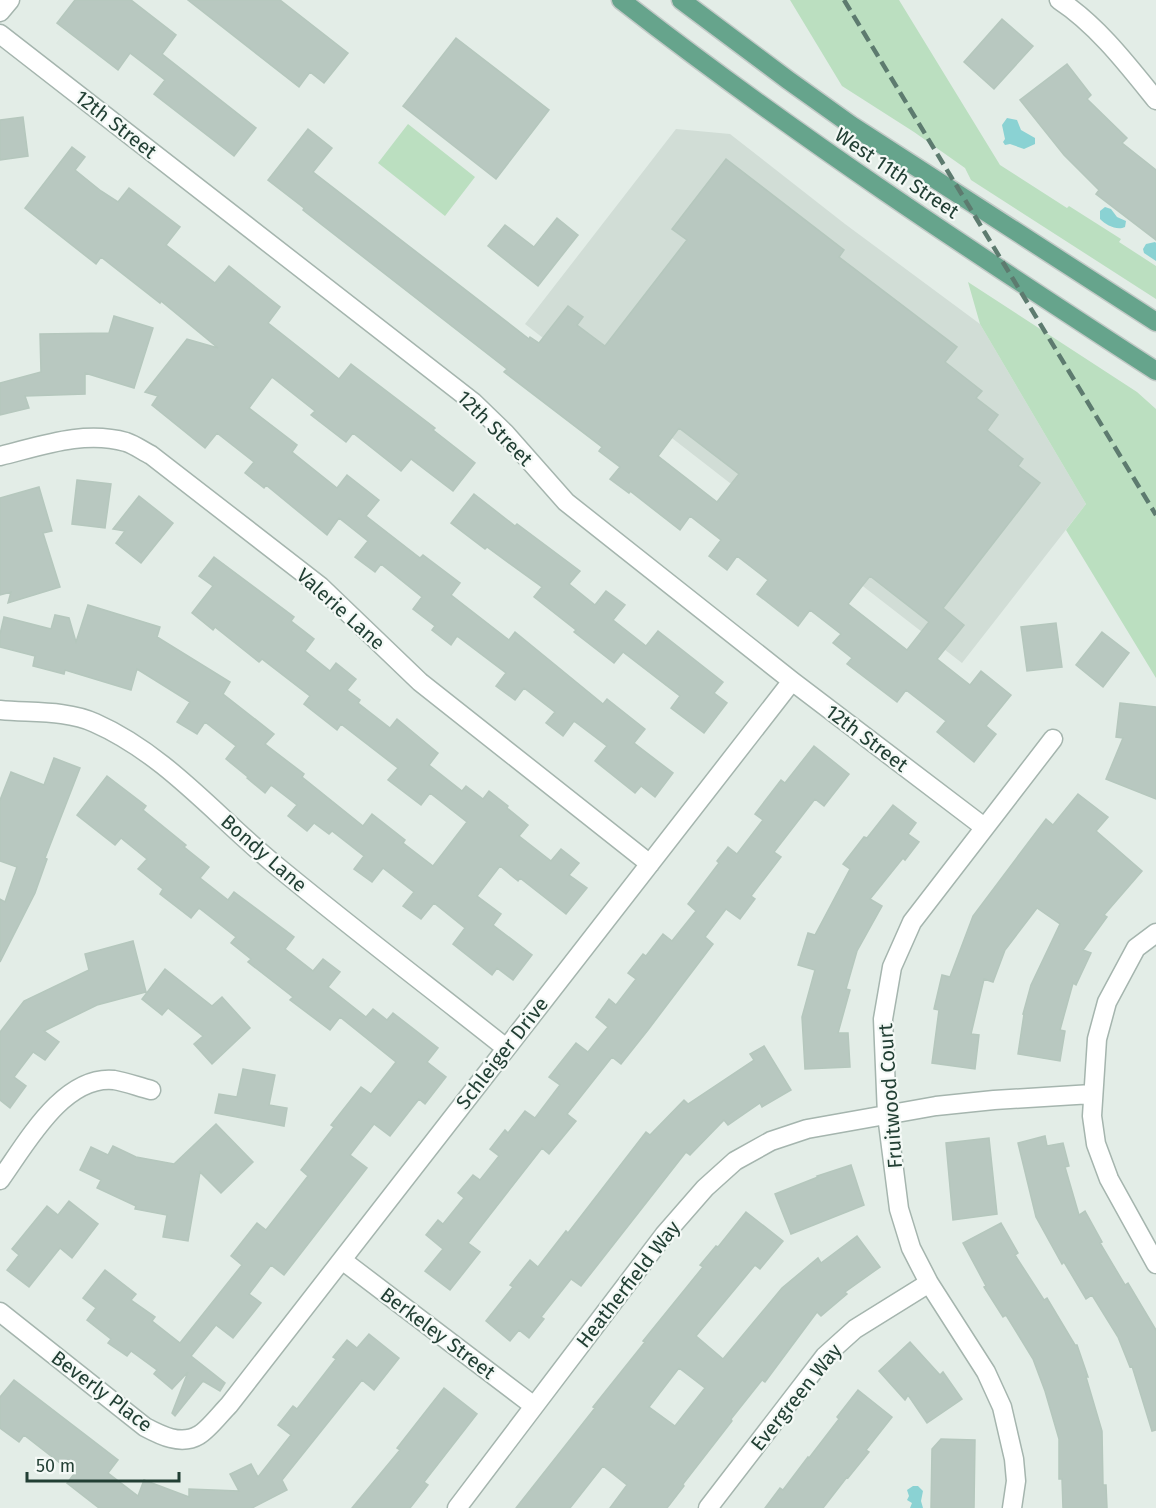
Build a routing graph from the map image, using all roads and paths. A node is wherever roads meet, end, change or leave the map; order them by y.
1 (10, 0) edge
2 (621, 0) edge
3 (681, 0) edge
4 (1059, 0) edge
5 (0, 12) edge
6 (0, 34) edge
7 (1156, 100) edge
8 (1156, 322) edge
9 (1156, 371) edge
10 (0, 456) edge
11 (792, 681) junction
12 (0, 710) edge
13 (1053, 739) dead end
14 (984, 827) junction
15 (650, 864) junction
16 (1156, 933) edge
17 (506, 1048) junction
18 (151, 1090) dead end
19 (1092, 1094) junction
20 (887, 1115) junction
21 (0, 1180) edge
22 (342, 1260) junction
23 (1156, 1264) edge
24 (929, 1283) junction
25 (0, 1312) edge
26 (534, 1406) junction
27 (210, 1424) joint
28 (457, 1508) edge
29 (708, 1508) edge
30 (1012, 1508) edge

1 - 5 street
2 - 9 main road, West 11th Street
3 - 8 main road, West 11th Street
4 - 7 street
6 - 11 street, 12th Street
10 - 15 street, Valerie Lane
11 - 14 street, 12th Street
11 - 15 street, Schleiger Drive
12 - 17 street, Bondy Lane
13 - 14 street, Fruitwood Court
14 - 20 street, Fruitwood Court
15 - 17 street, Schleiger Drive
16 - 19 street
17 - 22 street, Schleiger Drive
18 - 21 street
19 - 20 street, Heatherfield Way
19 - 23 street
20 - 24 street, Fruitwood Court
20 - 26 street, Heatherfield Way
22 - 26 street, Berkeley Street
22 - 27 street, Schleiger Drive
24 - 29 street, Evergreen Way
24 - 30 street, Fruitwood Court
25 - 27 street, Beverly Place
26 - 28 street, Heatherfield Way

